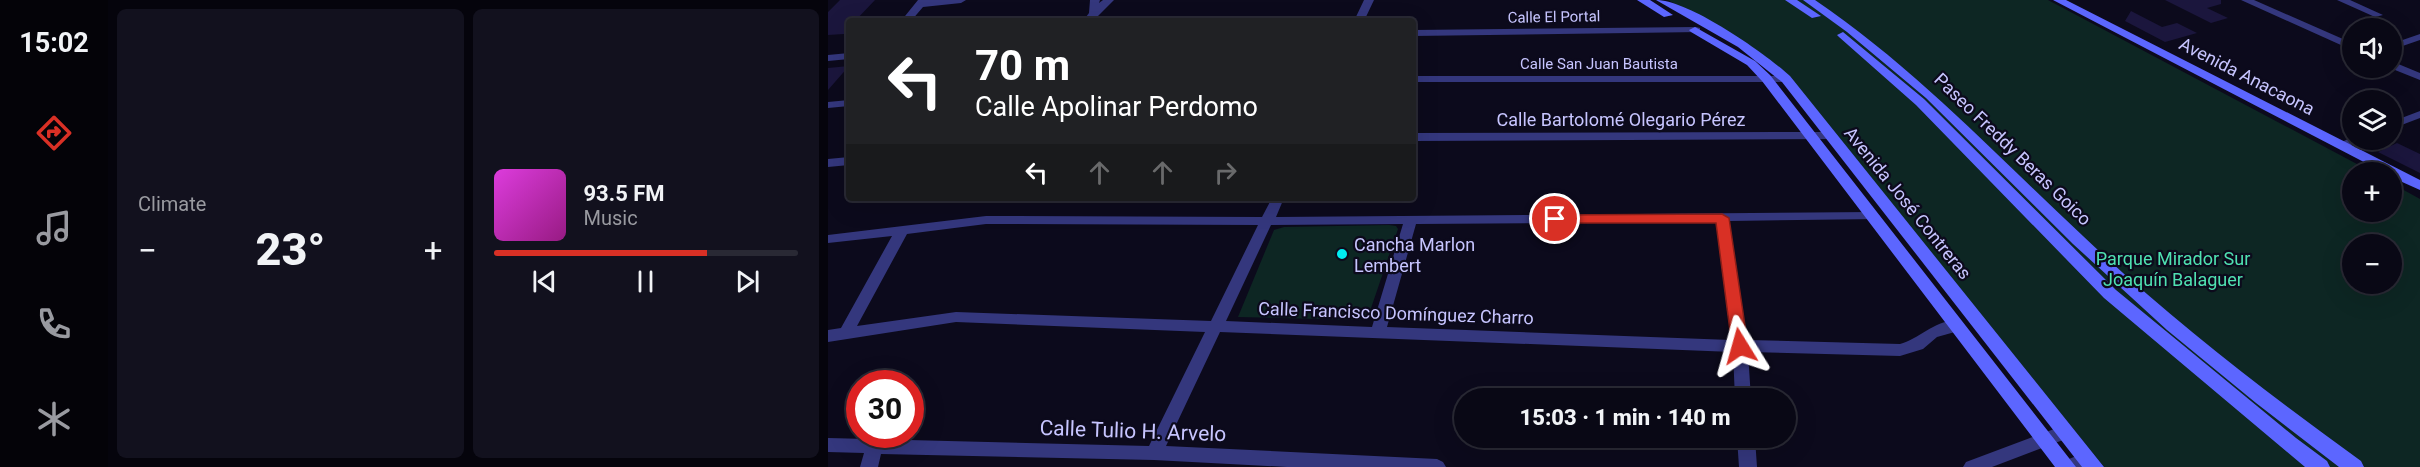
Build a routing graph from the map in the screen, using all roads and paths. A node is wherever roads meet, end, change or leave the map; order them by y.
1 (961, 0) edge
2 (1095, 0) edge
3 (1109, 0) edge
4 (1369, 0) edge
5 (1642, 0) edge
6 (1660, 0) edge
7 (1790, 0) edge
8 (1808, 0) edge
9 (2058, 0) edge
10 (2246, 0) edge
11 (2342, 0) edge
12 (921, 2) edge
13 (2378, 15) dead end
14 (1091, 17) edge
15 (908, 18) edge
16 (1360, 18) edge
17 (1696, 30) junction
18 (1416, 33) edge
19 (2420, 37) edge
20 (2342, 43) edge
21 (2402, 43) edge
22 (846, 56) edge
23 (828, 58) edge
24 (2402, 69) edge
25 (2420, 77) edge
26 (1766, 78) junction
27 (1416, 79) edge
28 (1786, 79) junction
29 (846, 103) edge
30 (828, 105) edge
31 (2420, 114) edge
32 (2402, 121) edge
33 (1811, 136) junction
34 (1830, 136) junction
35 (1416, 137) edge
36 (2342, 145) edge
37 (2352, 150) edge
38 (846, 161) edge
39 (828, 163) edge
40 (2420, 186) edge
41 (1277, 201) edge
42 (1873, 216) junction
43 (1722, 218) junction
44 (1268, 220) junction
45 (1411, 220) junction
46 (902, 230) junction
47 (828, 239) edge
48 (1214, 326) junction
49 (1958, 326) junction
50 (1378, 332) junction
51 (846, 333) junction
52 (828, 336) edge
53 (1740, 346) junction
54 (1742, 388) edge
55 (2066, 432) junction
56 (2045, 440) junction
57 (828, 445) edge
58 (846, 445) edge
59 (924, 446) edge
60 (874, 448) edge
61 (1747, 448) edge
62 (1154, 453) junction
63 (1222, 462) edge
64 (1249, 462) edge
65 (2090, 463) edge
66 (869, 467) edge
67 (1437, 467) edge
68 (1748, 467) edge
69 (1972, 467) edge
70 (2066, 467) edge
71 (2320, 467) edge
72 (2354, 467) edge

1 - 12 street
2 - 14 street
3 - 14 street
4 - 16 street
5 - 17 main road, Avenida José Contreras
6 - 28 main road, Avenida José Contreras
7 - 71 main road, Paseo Freddy Beras Goico
8 - 72 main road, Paseo Freddy Beras Goico
9 - 36 main road, Avenida Anacaona
10 - 20 street
11 - 13 street
12 - 15 street
17 - 18 street, Calle El Portal
17 - 26 main road, Avenida José Contreras
19 - 21 street
22 - 23 street
24 - 25 street
26 - 27 street, Calle San Juan Bautista
26 - 28 street, Calle San Juan Bautista
26 - 33 main road, Avenida José Contreras
28 - 34 main road, Avenida José Contreras
29 - 30 street
31 - 32 street
33 - 34 street, Calle Bartolomé Olegario Pérez
33 - 35 street, Calle Bartolomé Olegario Pérez
33 - 42 main road, Avenida José Contreras
34 - 55 main road, Avenida José Contreras
37 - 40 main road, Avenida Anacaona
38 - 39 street
41 - 44 street
42 - 43 street
42 - 49 main road, Avenida José Contreras
43 - 45 street
43 - 53 street
44 - 45 street
44 - 46 street
44 - 48 street
45 - 50 street
46 - 47 street
46 - 51 street
48 - 50 street, Calle Francisco Domínguez Charro
48 - 51 street, Calle Francisco Domínguez Charro
48 - 62 street
49 - 53 street, Calle Francisco Domínguez Charro
49 - 56 main road, Avenida José Contreras
50 - 53 street, Calle Francisco Domínguez Charro
51 - 52 street, Calle Francisco Domínguez Charro
53 - 54 street
55 - 56 street
55 - 65 main road, Avenida José Contreras
56 - 69 street
56 - 70 main road, Avenida José Contreras
57 - 58 street, Calle Tulio H. Arvelo
59 - 62 street, Calle Tulio H. Arvelo
60 - 66 street
61 - 68 street
62 - 63 street, Calle Tulio H. Arvelo
63 - 64 street, Calle Tulio H. Arvelo
64 - 67 street, Calle Tulio H. Arvelo
65 - 70 street

